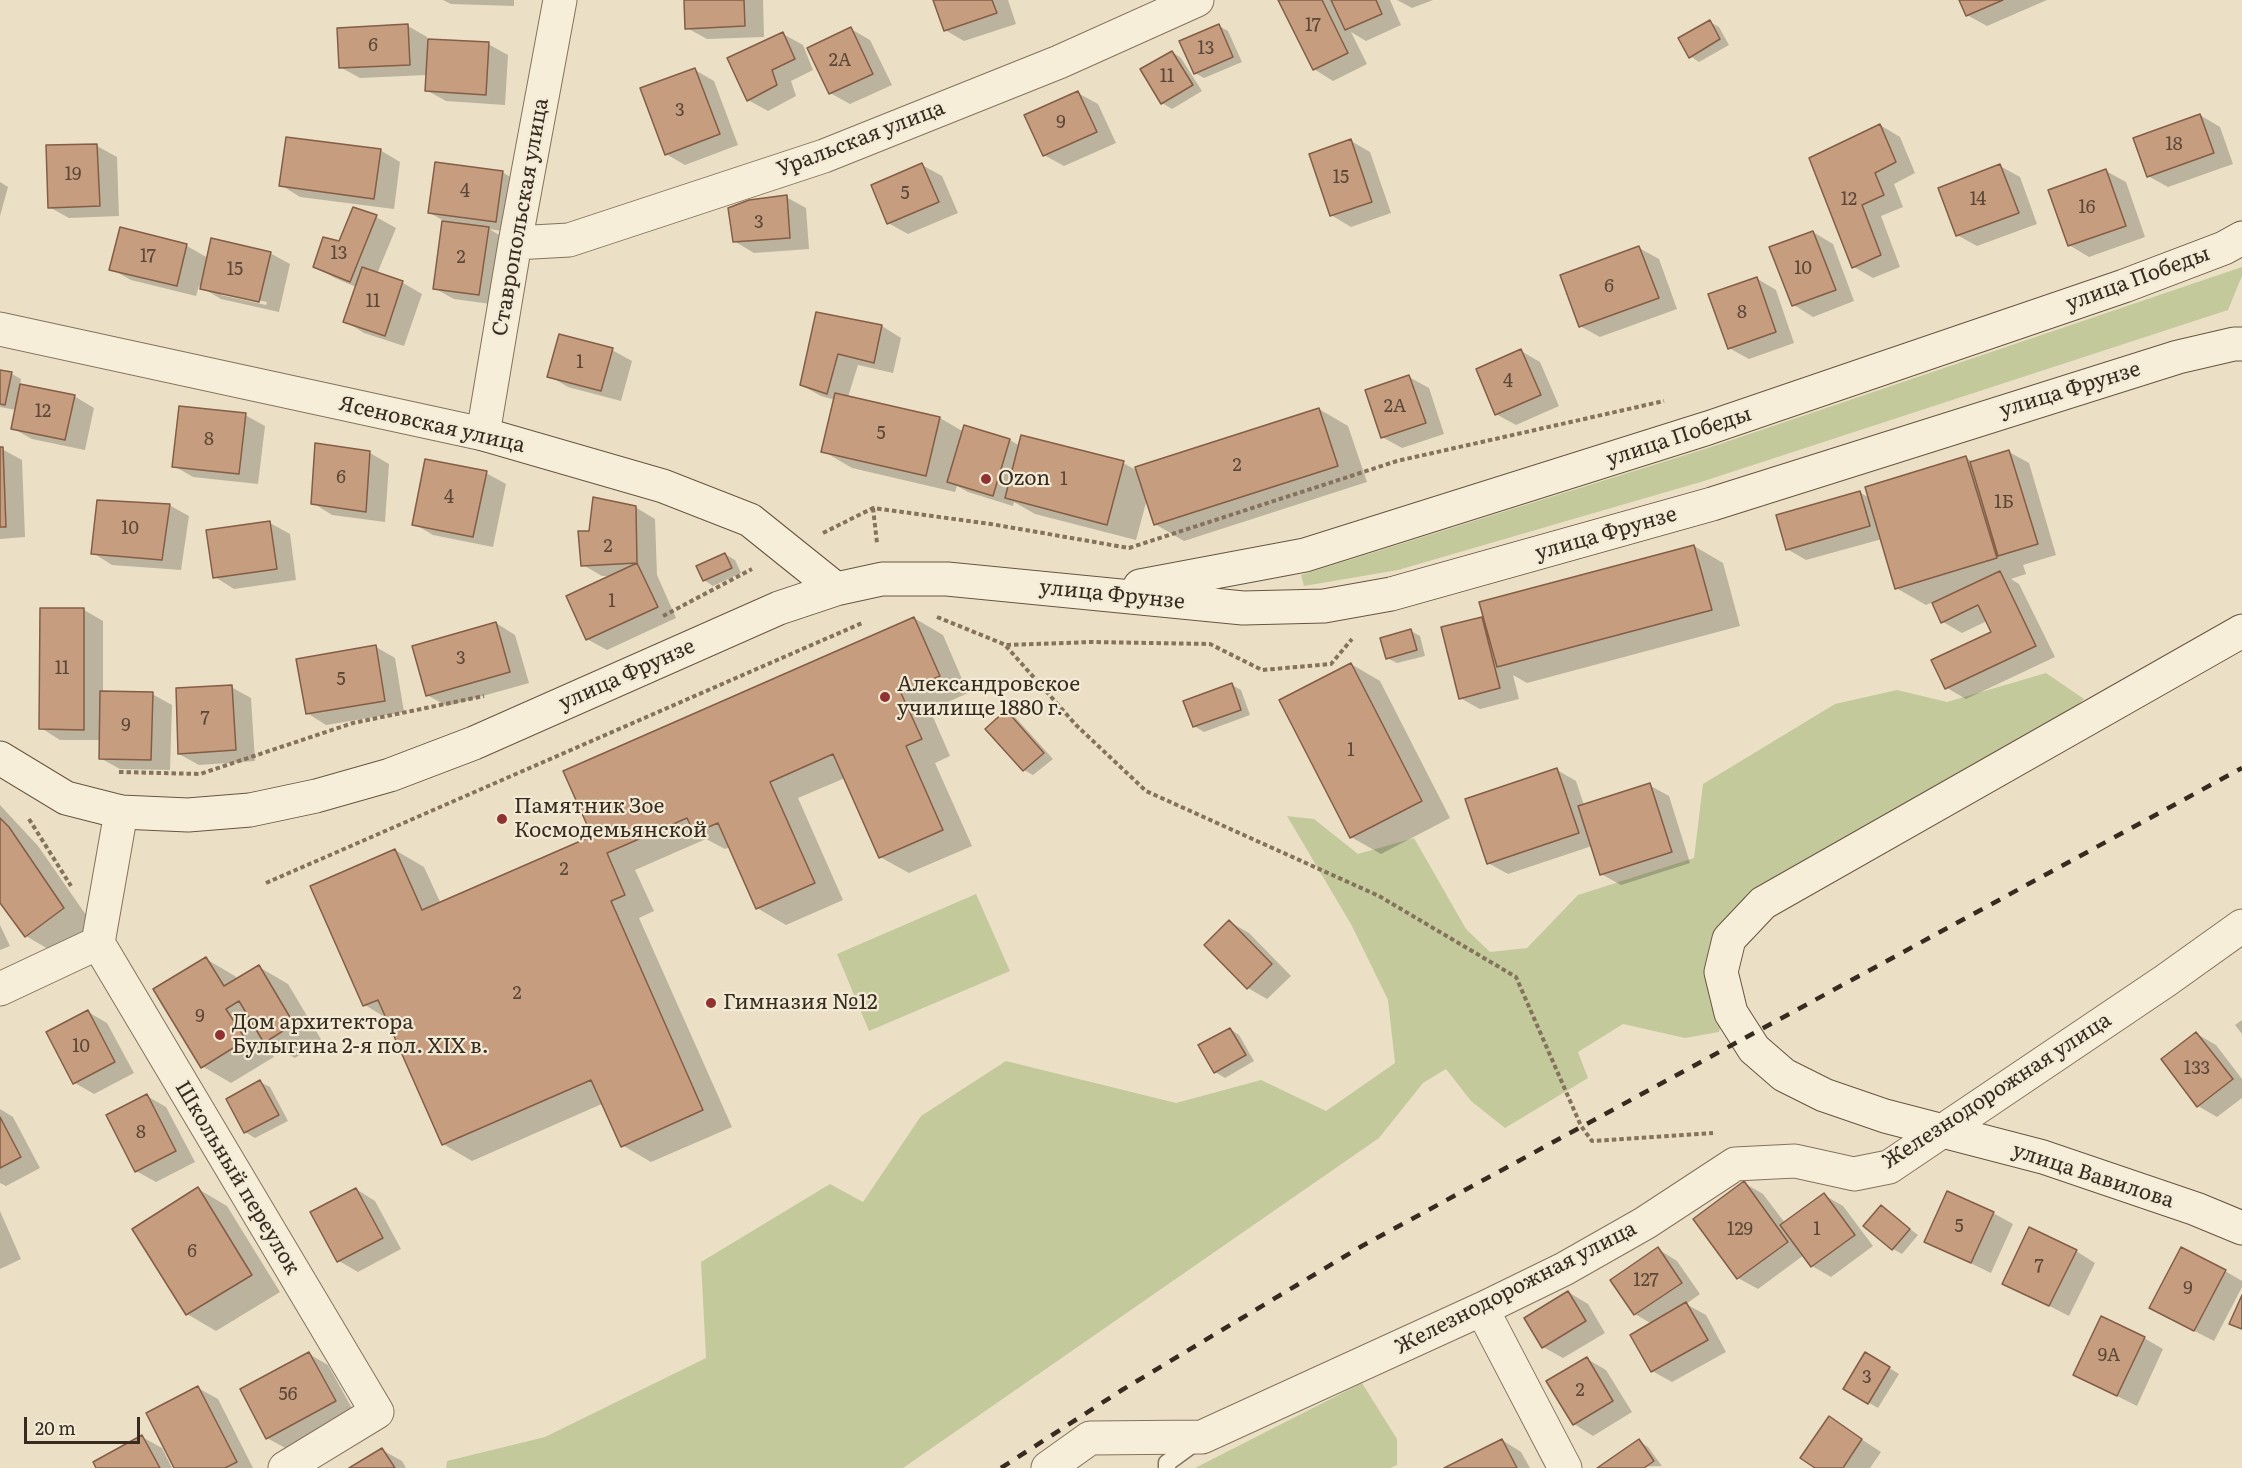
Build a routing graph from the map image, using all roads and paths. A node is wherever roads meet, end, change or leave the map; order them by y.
1 (560, 0) edge
2 (1197, 0) edge
3 (2242, 238) edge
4 (514, 243) junction
5 (0, 329) edge
6 (2242, 344) edge
7 (1669, 400) dead end
8 (483, 434) junction
9 (788, 550) junction
10 (836, 589) junction
11 (1103, 593) junction
12 (935, 616) dead end
13 (655, 621) dead end
14 (865, 622) dead end
15 (2242, 631) edge
16 (1092, 642) dead end
17 (1006, 645) junction
18 (486, 696) dead end
19 (0, 758) edge
20 (118, 772) dead end
21 (121, 812) junction
22 (27, 817) dead end
23 (266, 883) dead end
24 (76, 894) dead end
25 (2242, 926) edge
26 (98, 943) junction
27 (0, 989) edge
28 (1942, 1131) junction
29 (1758, 1163) junction
30 (2242, 1228) edge
31 (1482, 1309) junction
32 (1202, 1437) junction
33 (285, 1468) edge
34 (1048, 1468) edge
35 (1167, 1468) edge
36 (1565, 1468) edge

1 - 4 street, Ставропольская улица
2 - 4 street, Уральская улица
3 - 11 street, улица Победы
4 - 8 street, Ставропольская улица
5 - 8 street, Ясеновская улица
6 - 11 street, улица Фрунзе
7 - 9 path
8 - 9 street, Ясеновская улица
9 - 10 street, Ясеновская улица
9 - 13 path
10 - 11 street, улица Фрунзе
10 - 21 street, улица Фрунзе
12 - 17 path
14 - 23 path
15 - 28 street
16 - 17 path
17 - 29 path
18 - 20 path
19 - 21 street, улица Фрунзе
21 - 26 street
22 - 24 path
25 - 28 street, Железнодорожная улица
26 - 27 street
26 - 33 street, Школьный переулок
28 - 29 street, Железнодорожная улица
28 - 30 street, улица Вавилова
29 - 31 street, Железнодорожная улица
31 - 32 street, Железнодорожная улица
31 - 36 street
32 - 34 street, Железнодорожная улица
32 - 35 lane

